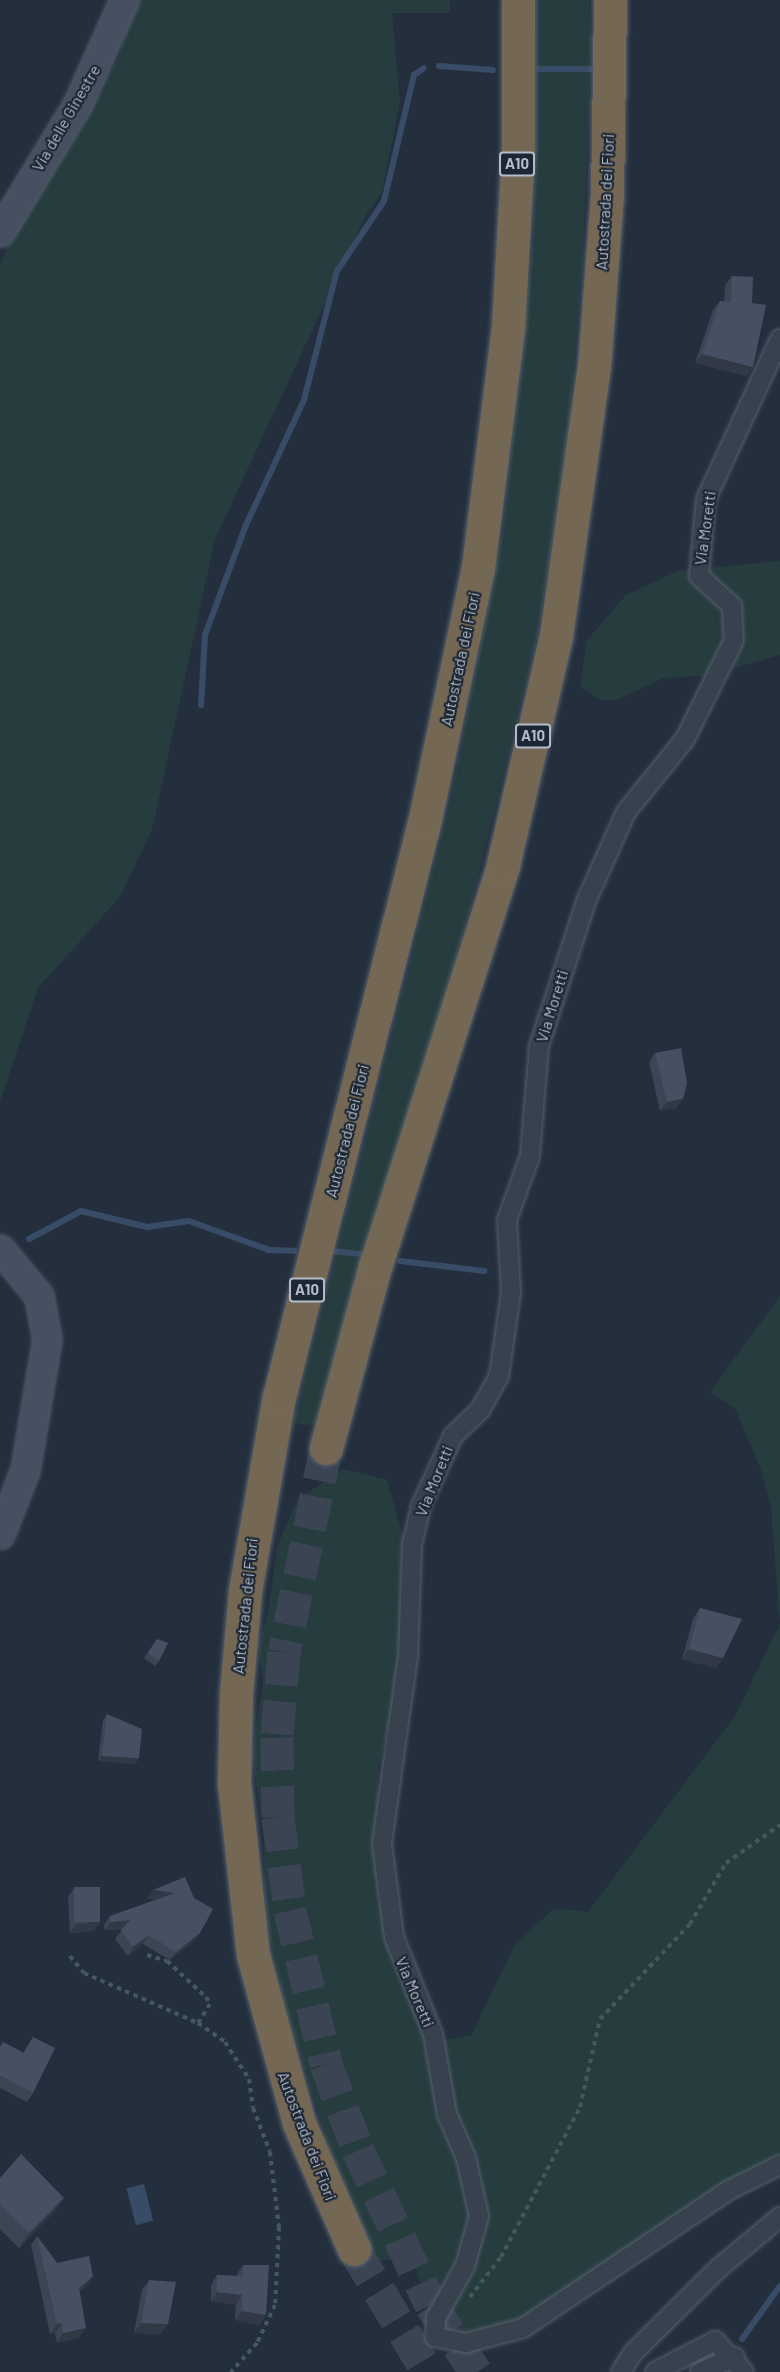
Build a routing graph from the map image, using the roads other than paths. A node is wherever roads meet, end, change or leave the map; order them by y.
1 (124, 0) edge
2 (518, 0) edge
3 (610, 0) edge
4 (0, 232) edge
5 (780, 339) edge
6 (0, 1249) edge
7 (326, 1448) tunnel mouth
8 (0, 1534) edge
9 (780, 2164) edge
10 (780, 2217) edge
11 (354, 2249) tunnel mouth
12 (740, 2364) edge
13 (621, 2372) edge
14 (655, 2372) edge
15 (700, 2372) edge

1 - 4 main road, Via delle Ginestre
2 - 11 highway, Autostrada dei Fiori / A10
3 - 7 highway, Autostrada dei Fiori / A10
5 - 9 street, Via Moretti
6 - 8 main road
10 - 13 street
12 - 14 street
12 - 15 street

